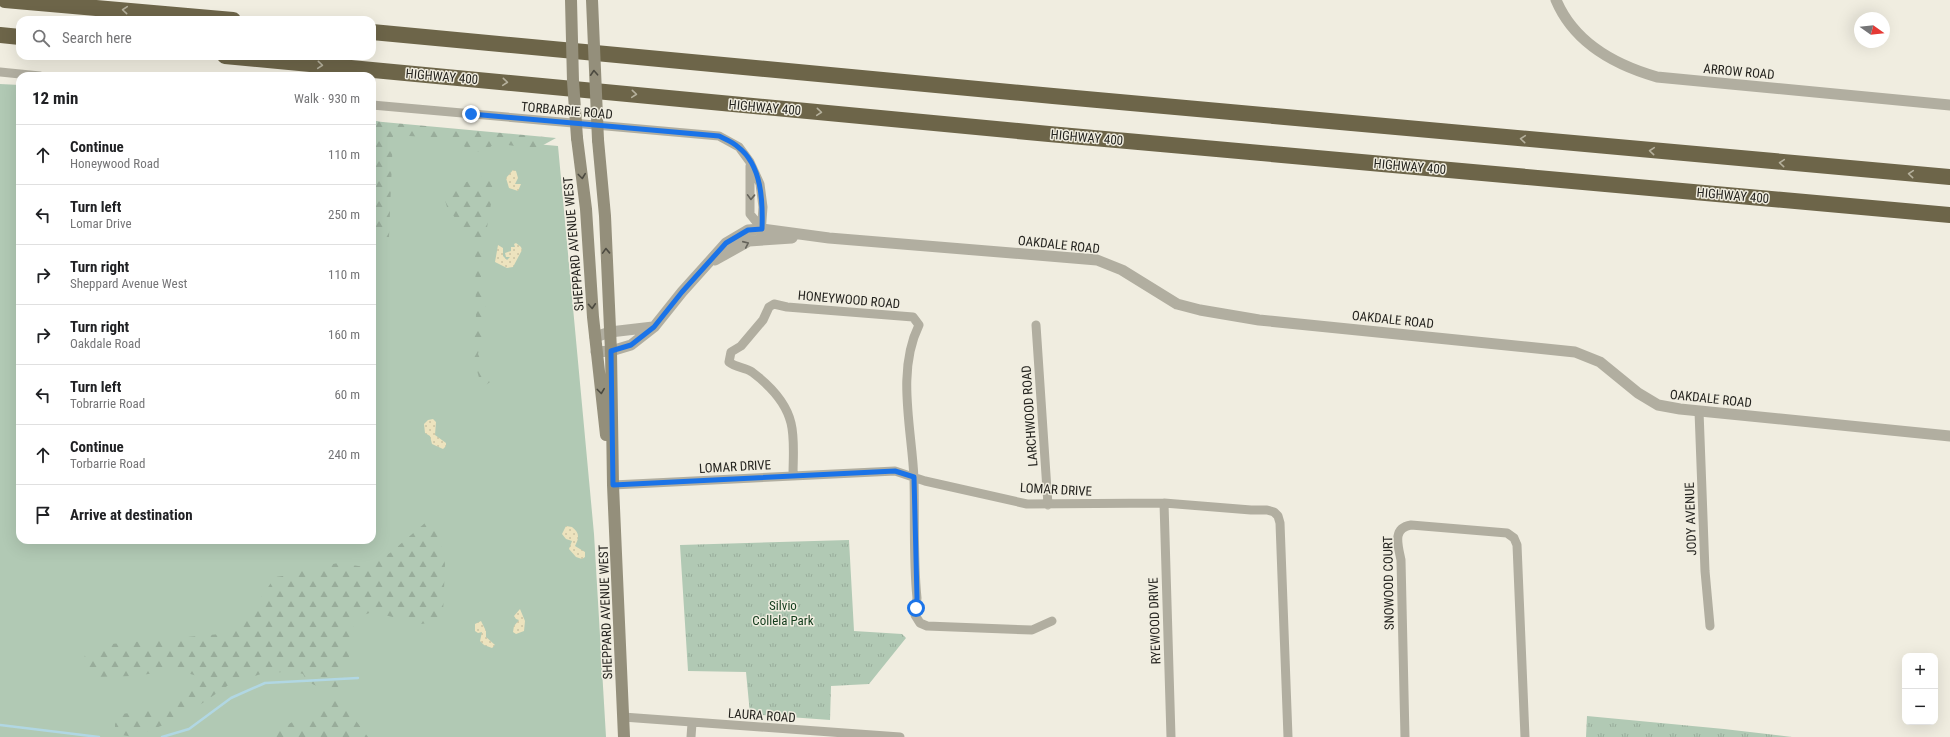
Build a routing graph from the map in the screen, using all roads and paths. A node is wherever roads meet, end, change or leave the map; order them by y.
1 (5, 0) edge
2 (571, 0) edge
3 (592, 0) edge
4 (1556, 0) edge
5 (187, 16) edge
6 (376, 32) edge
7 (0, 35) edge
8 (16, 37) edge
9 (268, 60) edge
10 (0, 72) edge
11 (16, 74) edge
12 (376, 105) edge
13 (1950, 105) edge
14 (1950, 177) edge
15 (1950, 215) edge
16 (761, 234) junction
17 (1036, 325) dead end
18 (654, 327) junction
19 (610, 332) junction
20 (595, 337) junction
21 (611, 351) junction
22 (596, 352) junction
23 (1699, 411) junction
24 (1950, 436) edge
25 (793, 476) junction
26 (914, 477) junction
27 (613, 485) junction
28 (1164, 503) junction
29 (1048, 505) junction
30 (1052, 622) dead end
31 (1710, 626) dead end
32 (623, 717) junction
33 (692, 723) junction
34 (858, 735) edge
35 (624, 737) edge
36 (690, 737) edge
37 (900, 737) edge
38 (1171, 737) edge
39 (1288, 737) edge
40 (1406, 737) edge
41 (1525, 737) edge

5 -> 1 highway
2 -> 20 main road, SHEPPARD AVENUE WEST, bridge
19 -> 3 main road, SHEPPARD AVENUE WEST, bridge
4 - 13 street, ARROW ROAD
14 -> 6 highway
7 - 8 highway
9 -> 15 highway, HIGHWAY 400
10 - 11 street
12 - 16 street, TORBARRIE ROAD
16 - 18 street, OAKDALE ROAD
16 - 23 street, OAKDALE ROAD
17 - 29 street, LARCHWOOD ROAD
18 - 19 street
18 - 21 street, OAKDALE ROAD
19 - 20 street
19 - 21 main road, SHEPPARD AVENUE WEST
20 - 22 main road, SHEPPARD AVENUE WEST
21 - 22 street, OAKDALE ROAD
21 - 27 main road, SHEPPARD AVENUE WEST
22 -> 27 main road, SHEPPARD AVENUE WEST
23 - 24 street, OAKDALE ROAD
23 - 31 street, JODY AVENUE
25 - 26 street, LOMAR DRIVE
25 - 26 street, HONEYWOOD ROAD
25 - 27 street, LOMAR DRIVE
26 - 29 street, LOMAR DRIVE
26 - 30 street, HONEYWOOD ROAD
27 - 32 main road, SHEPPARD AVENUE WEST
28 - 29 street, LOMAR DRIVE
28 - 38 street, RYEWOOD DRIVE
28 - 39 street, LOMAR DRIVE
32 - 33 street, LAURA ROAD
32 - 35 main road, SHEPPARD AVENUE WEST
33 - 34 street, LAURA ROAD
33 - 36 street
34 - 37 street, LAURA ROAD
40 - 41 street, SNOWOOD COURT

